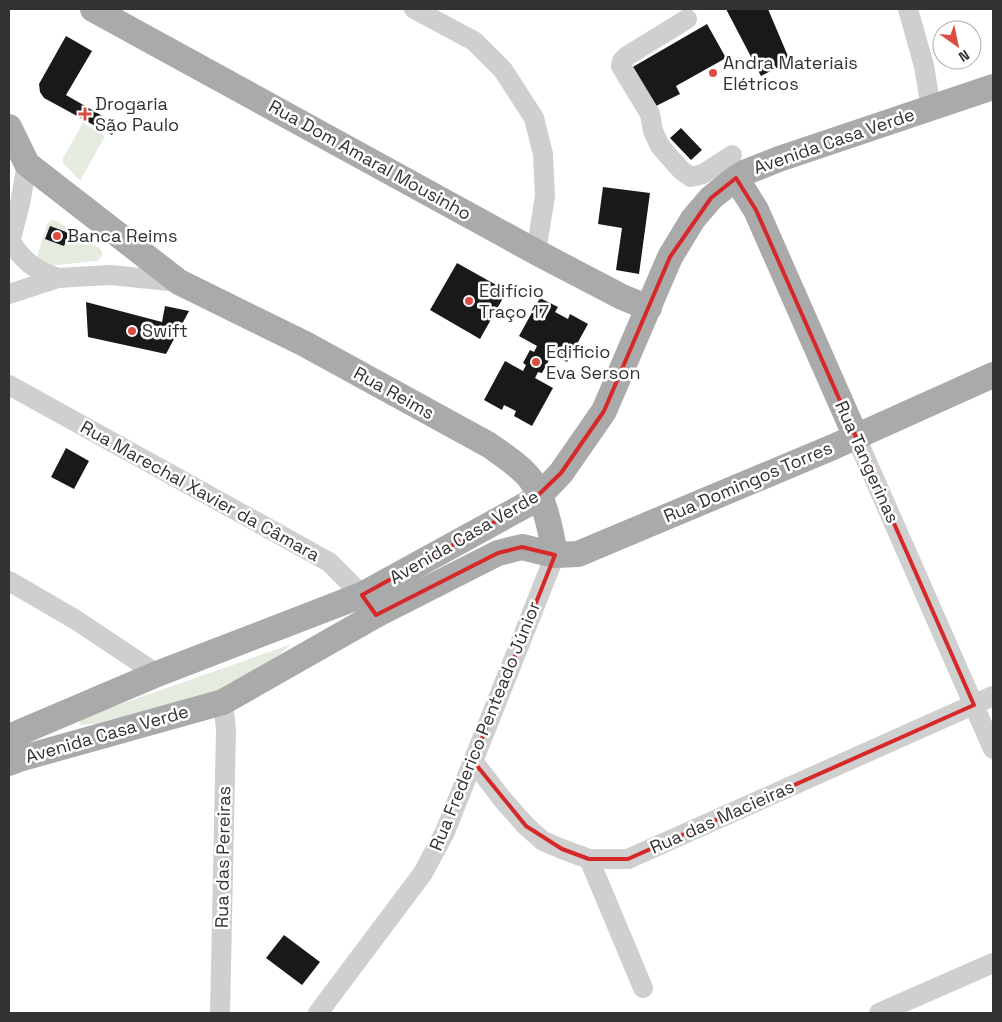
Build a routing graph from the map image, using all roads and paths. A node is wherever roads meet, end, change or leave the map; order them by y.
1 (93, 9) edge
2 (414, 9) edge
3 (908, 9) edge
4 (687, 19) dead end
5 (993, 87) edge
6 (930, 108) junction
7 (9, 127) edge
8 (27, 164) junction
9 (734, 167) junction
10 (10, 244) edge
11 (536, 252) junction
12 (58, 278) junction
13 (179, 282) junction
14 (9, 294) edge
15 (649, 308) junction
16 (993, 375) edge
17 (9, 385) edge
18 (856, 437) junction
19 (539, 496) junction
20 (555, 555) junction
21 (9, 582) edge
22 (369, 605) junction
23 (157, 674) junction
24 (993, 696) edge
25 (223, 702) junction
26 (974, 705) junction
27 (9, 737) edge
28 (993, 748) edge
29 (473, 761) junction
30 (9, 763) edge
31 (589, 859) junction
32 (993, 963) edge
33 (643, 988) dead end
34 (220, 1013) edge
35 (318, 1013) edge
36 (879, 1013) edge

1 - 11 main road, Rua Dom Amaral Mousinho
2 - 11 street
3 - 6 street
4 - 9 street
5 - 6 main road, Avenida Casa Verde
6 - 9 main road, Avenida Casa Verde
7 - 8 main road
8 - 10 street
8 - 13 main road, Rua Reims
9 - 15 main road, Avenida Casa Verde
9 - 18 main road, Rua Tangerinas
10 - 12 street
11 - 15 main road, Rua Dom Amaral Mousinho
12 - 13 street, Rua Reims
12 - 14 street, Rua Reims
13 - 19 main road, Rua Reims
15 - 19 main road, Avenida Casa Verde
16 - 18 main road, Rua Domingos Torres
17 - 22 street, Rua Marechal Xavier da Câmara
18 - 20 main road, Rua Domingos Torres
18 - 26 street, Rua Tangerinas
19 - 20 main road, Rua Reims
19 - 22 main road, Avenida Casa Verde
20 - 22 main road, Avenida Casa Verde
20 - 29 street, Rua Frederico Penteado Júnior
21 - 23 street
22 - 23 main road, Avenida Casa Verde
22 - 25 main road, Avenida Casa Verde
23 - 27 main road, Avenida Casa Verde
24 - 26 street, Rua das Macieiras
25 - 30 main road, Avenida Casa Verde
25 - 34 street, Rua das Pereiras
26 - 28 street, Rua Tangerinas
26 - 31 street, Rua das Macieiras
29 - 31 street, Rua das Macieiras
29 - 35 street, Rua Frederico Penteado Júnior
31 - 33 street
32 - 36 street

